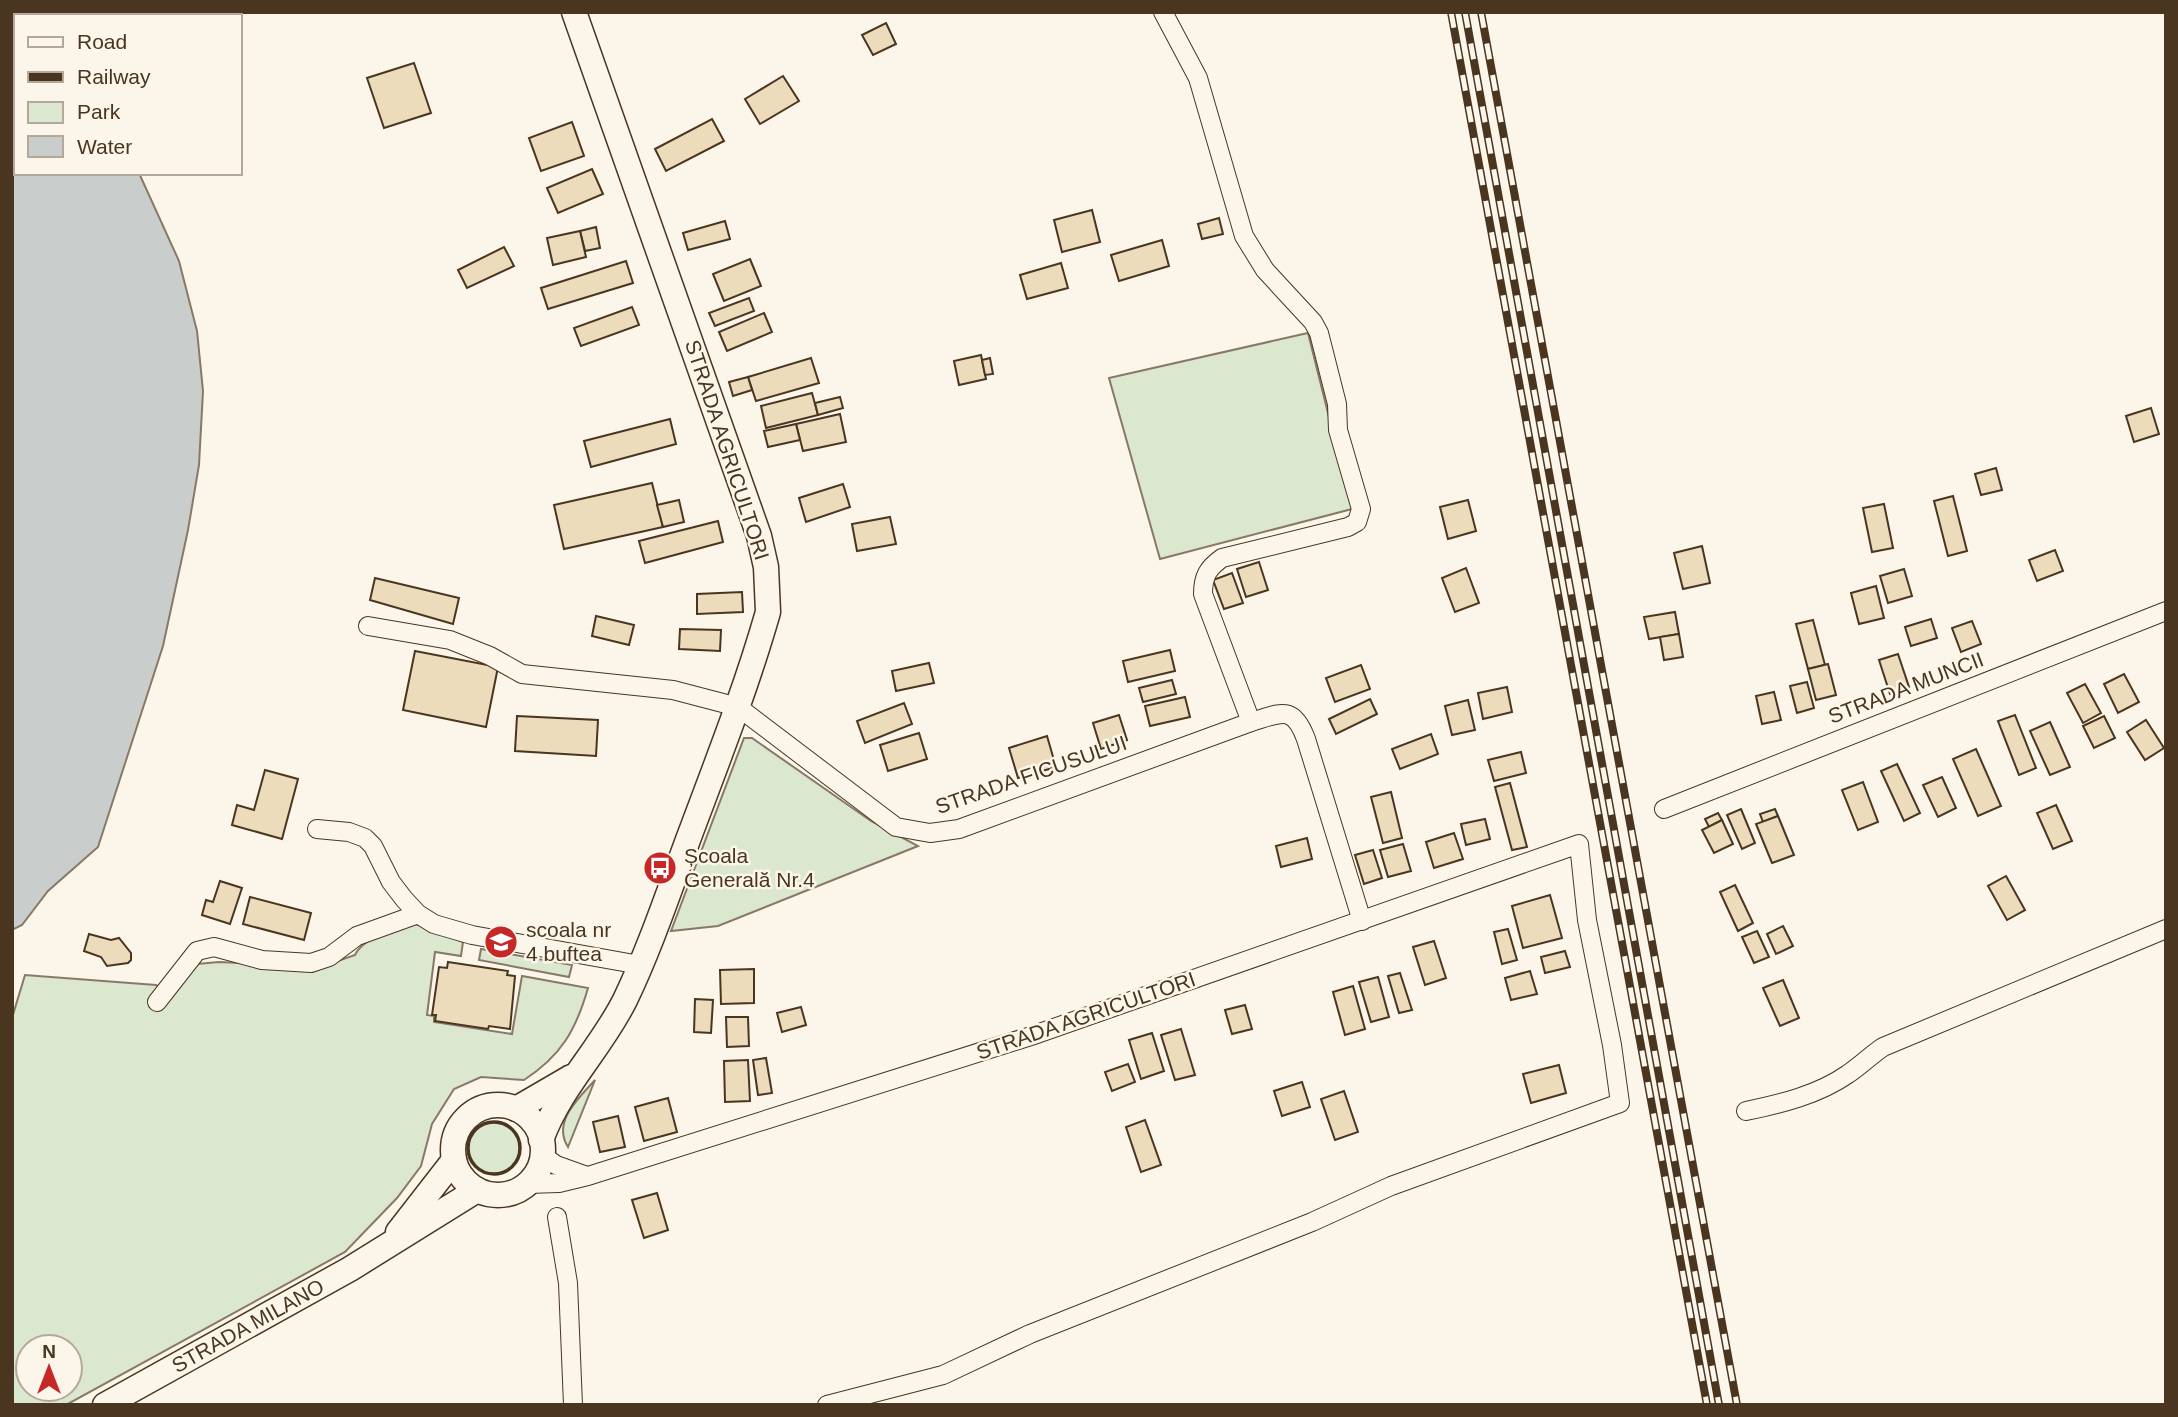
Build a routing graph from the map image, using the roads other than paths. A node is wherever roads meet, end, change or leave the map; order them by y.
1 (574, 12) edge
2 (1163, 12) edge
3 (2166, 611) edge
4 (368, 625) dead end
5 (738, 708) junction
6 (1251, 722) junction
7 (1664, 809) dead end
8 (317, 829) dead end
9 (418, 914) junction
10 (1362, 921) junction
11 (2166, 929) edge
12 (640, 965) junction
13 (158, 1002) dead end
14 (575, 1075) junction
15 (516, 1109) junction
16 (1746, 1111) dead end
17 (542, 1148) junction
18 (454, 1160) junction
19 (588, 1176) junction
20 (527, 1184) junction
21 (477, 1190) junction
22 (557, 1217) dead end
23 (389, 1244) junction
24 (105, 1405) edge
25 (573, 1405) edge
26 (827, 1405) edge

1 - 5 main road, STRADA AGRICULTORI
2 - 6 street
3 - 7 street, STRADA MUNCII
4 - 5 street, STRADA FICUSULUI
5 - 6 street, STRADA FICUSULUI
5 - 12 main road, STRADA AGRICULTORI
6 - 10 street, STRADA FICUSULUI
8 - 9 street
9 - 12 street
9 - 13 street
10 - 19 street, STRADA AGRICULTORI
10 - 26 street, STRADA AGRICULTORI
11 - 16 street
12 - 14 main road, STRADA AGRICULTORI
14 - 15 main road, STRADA AGRICULTORI
14 - 17 main road, STRADA AGRICULTORI
15 - 17 main road
15 - 18 main road
17 - 19 street
17 - 20 main road
18 - 21 main road
18 - 23 main road, STRADA MILANO
19 - 20 street, STRADA AGRICULTORI
20 - 21 main road
21 - 23 main road, STRADA MILANO
22 - 25 street
23 - 24 main road, STRADA MILANO

